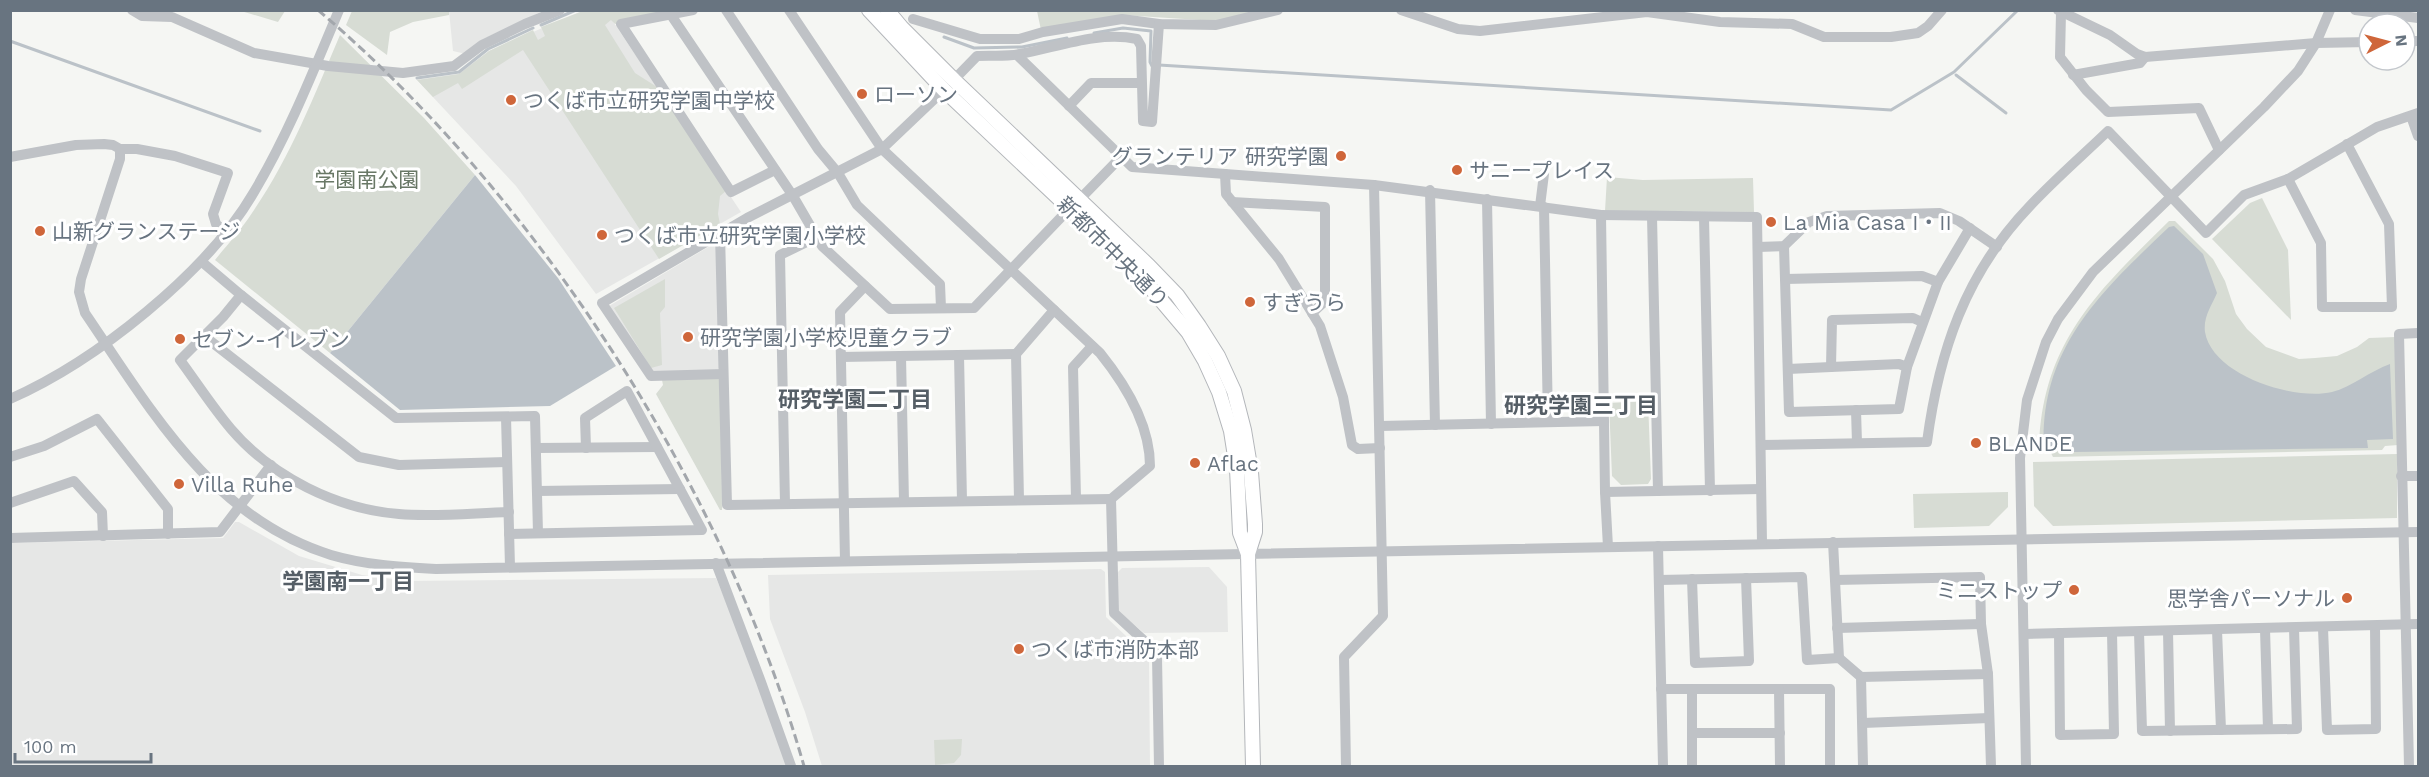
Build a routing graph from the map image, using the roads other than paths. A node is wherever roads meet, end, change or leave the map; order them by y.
1 (132, 10) edge
2 (339, 10) edge
3 (560, 10) edge
4 (693, 10) edge
5 (726, 10) edge
6 (789, 10) edge
7 (868, 10) edge
8 (887, 10) edge
9 (1278, 10) edge
10 (1401, 10) edge
11 (1942, 10) edge
12 (2331, 10) edge
13 (2355, 10) edge
14 (2060, 12) edge
15 (671, 15) junction
16 (915, 15) edge
17 (2418, 18) edge
18 (1159, 24) junction
19 (902, 28) junction
20 (2357, 42) edge
21 (2316, 43) junction
22 (1017, 55) junction
23 (2145, 57) junction
24 (316, 65) junction
25 (2073, 75) junction
26 (1141, 83) junction
27 (949, 85) junction
28 (1069, 106) junction
29 (2415, 114) edge
30 (2418, 136) edge
31 (2347, 144) junction
32 (120, 149) junction
33 (882, 149) junction
34 (2219, 150) junction
35 (10, 157) edge
36 (1121, 157) junction
37 (775, 170) junction
38 (838, 172) junction
39 (1225, 174) junction
40 (1540, 178) dead end
41 (2288, 179) junction
42 (1374, 185) junction
43 (1430, 190) junction
44 (793, 196) junction
45 (2171, 197) junction
46 (1487, 199) junction
47 (1232, 202) junction
48 (1075, 203) junction
49 (1542, 207) junction
50 (1601, 215) junction
51 (1652, 216) junction
52 (1704, 217) junction
53 (1970, 228) junction
54 (225, 232) junction
55 (720, 234) junction
56 (817, 237) junction
57 (1784, 246) junction
58 (1997, 247) junction
59 (1758, 248) junction
60 (202, 262) junction
61 (1009, 269) junction
62 (1785, 279) junction
63 (1938, 282) junction
64 (865, 286) junction
65 (241, 295) junction
66 (941, 308) junction
67 (1054, 310) junction
68 (1312, 313) junction
69 (1922, 322) junction
70 (2418, 333) edge
71 (204, 336) junction
72 (105, 343) junction
73 (1092, 346) junction
74 (1016, 354) junction
75 (959, 355) junction
76 (901, 356) junction
77 (841, 357) junction
78 (1831, 367) junction
79 (1907, 367) junction
80 (1788, 369) junction
81 (723, 374) junction
82 (10, 399) edge
83 (1856, 410) junction
84 (506, 417) junction
85 (1604, 421) junction
86 (1548, 422) junction
87 (1491, 424) junction
88 (1435, 425) junction
89 (1380, 426) junction
90 (1857, 443) junction
91 (1761, 445) junction
92 (657, 447) junction
93 (536, 448) junction
94 (585, 448) junction
95 (1380, 448) junction
96 (10, 457) edge
97 (507, 462) junction
98 (271, 465) junction
99 (2401, 476) junction
100 (2418, 476) edge
101 (680, 489) junction
102 (1761, 489) junction
103 (1710, 490) junction
104 (537, 491) junction
105 (1658, 491) junction
106 (1605, 492) junction
107 (1076, 499) junction
108 (1111, 499) junction
109 (1019, 500) junction
110 (962, 501) junction
111 (904, 502) junction
112 (10, 503) edge
113 (844, 503) junction
114 (785, 504) junction
115 (239, 507) junction
116 (508, 512) junction
117 (2402, 532) junction
118 (2418, 532) edge
119 (538, 533) junction
120 (168, 534) junction
121 (509, 534) junction
122 (103, 536) junction
123 (10, 538) edge
124 (2021, 538) junction
125 (1762, 543) junction
126 (1833, 543) junction
127 (1658, 546) junction
128 (1608, 547) junction
129 (1382, 550) junction
130 (1248, 554) junction
131 (1113, 557) junction
132 (845, 561) junction
133 (716, 563) junction
134 (510, 567) junction
135 (1746, 578) junction
136 (1692, 579) junction
137 (1659, 580) junction
138 (1835, 580) junction
139 (1982, 624) junction
140 (2418, 624) edge
141 (2405, 625) junction
142 (2375, 626) junction
143 (1837, 628) junction
144 (2294, 628) junction
145 (2323, 628) junction
146 (2265, 629) junction
147 (2217, 630) junction
148 (2168, 631) junction
149 (2112, 632) junction
150 (2139, 632) junction
151 (2059, 633) junction
152 (2024, 634) junction
153 (1839, 658) junction
154 (1988, 674) junction
155 (1861, 677) junction
156 (1661, 689) junction
157 (1692, 689) junction
158 (1779, 689) junction
159 (2413, 706) edge
160 (1989, 718) junction
161 (1863, 723) junction
162 (2268, 729) junction
163 (2221, 730) junction
164 (2170, 731) junction
165 (1692, 733) junction
166 (1780, 733) junction
167 (791, 766) edge
168 (1159, 766) edge
169 (1252, 766) edge
170 (1346, 766) edge
171 (1663, 766) edge
172 (1692, 766) edge
173 (1780, 766) edge
174 (1830, 766) edge
175 (1863, 766) edge
176 (1991, 766) edge
177 (2026, 766) edge
178 (2409, 766) edge

1 - 24 street
2 - 24 street
3 - 24 street
4 - 15 street
5 - 38 street
6 - 33 street
7 - 27 main road, 新都市中央通り
8 - 19 main road, 新都市中央通り
9 - 18 street
10 - 11 street
12 - 21 street
13 - 17 street
14 - 23 street
14 - 25 street
15 - 37 street
15 - 37 street
16 - 18 street
16 - 19 street
18 - 26 street
19 - 27 main road, 新都市中央通り
20 - 21 street
21 - 23 street
21 - 34 street
22 - 26 street
22 - 27 street
22 - 28 street
23 - 25 street
24 - 54 street
25 - 34 street
26 - 28 street
27 - 33 street
27 - 48 main road, 新都市中央通り
28 - 36 street
29 - 30 street
29 - 31 street
31 - 41 street
31 - 41 street
32 - 35 street
32 - 54 street
32 - 72 street
33 - 38 street
33 - 61 street
34 - 45 street
36 - 39 street
36 - 48 street
37 - 44 street
38 - 44 street
38 - 66 street
39 - 42 street
39 - 47 street
40 - 49 street
41 - 45 street
42 - 43 street
42 - 89 street
43 - 46 street
43 - 88 street
44 - 55 street
44 - 56 street
45 - 58 street
45 - 124 street
46 - 49 street
46 - 87 street
47 - 68 street
47 - 68 street
48 - 61 street
48 - 130 main road, 新都市中央通り
49 - 50 street
49 - 86 street
50 - 51 street
50 - 85 street
51 - 52 street
51 - 105 street
52 - 59 street
52 - 103 street
53 - 57 street
53 - 58 street
53 - 63 street
54 - 60 street
55 - 81 street
55 - 81 street
56 - 64 street
56 - 114 street
57 - 59 street
57 - 62 street
58 - 90 street
59 - 91 street
60 - 65 street
60 - 72 street
61 - 66 street
61 - 67 street
62 - 63 street
62 - 80 street
63 - 69 street
64 - 66 street
64 - 77 street
65 - 71 street
65 - 84 street
67 - 73 street
67 - 74 street
68 - 95 street
69 - 78 street
69 - 79 street
70 - 99 street
71 - 97 street
71 - 98 street
72 - 82 street
72 - 115 street
73 - 107 street
73 - 108 street
74 - 75 street
74 - 109 street
75 - 76 street
75 - 110 street
76 - 77 street
76 - 111 street
77 - 113 street
78 - 79 street
78 - 80 street
79 - 83 street
80 - 83 street
81 - 114 street
83 - 90 street
84 - 93 street
84 - 97 street
85 - 86 street
85 - 106 street
86 - 87 street
87 - 88 street
88 - 89 street
89 - 95 street
90 - 91 street
91 - 102 street
92 - 94 street
92 - 94 street
92 - 101 street
93 - 94 street
93 - 104 street
95 - 129 street
96 - 120 street
97 - 116 street
98 - 115 street
98 - 116 street
99 - 100 street
99 - 117 street
101 - 104 street
101 - 119 street
102 - 103 street
102 - 125 street
103 - 105 street
104 - 119 street
105 - 106 street
106 - 128 street
107 - 108 street
107 - 109 street
108 - 131 street
109 - 110 street
110 - 111 street
111 - 113 street
112 - 122 street
113 - 114 street
113 - 132 street
115 - 120 street
115 - 134 street
116 - 121 street
117 - 118 street
117 - 124 street
117 - 141 street
119 - 121 street
120 - 122 street
121 - 134 street
122 - 123 street
124 - 126 street
124 - 152 street
125 - 126 street
125 - 127 street
126 - 138 street
127 - 128 street
127 - 137 street
128 - 129 street
129 - 130 street
129 - 170 street
130 - 131 street
130 - 169 main road, 新都市中央通り
131 - 132 street
131 - 168 street
132 - 133 street
133 - 134 street
133 - 167 street
135 - 136 street
135 - 136 street
135 - 153 street
136 - 137 street
137 - 156 street
138 - 139 street
138 - 143 street
139 - 143 street
139 - 154 street
140 - 141 street
141 - 142 street
141 - 159 street
142 - 145 street
142 - 145 street
143 - 153 street
144 - 145 street
144 - 146 street
144 - 162 street
146 - 147 street
146 - 162 street
147 - 148 street
147 - 163 street
148 - 150 street
148 - 164 street
149 - 150 street
149 - 151 street
149 - 151 street
150 - 164 street
151 - 152 street
152 - 177 street
153 - 155 street
154 - 155 street
154 - 160 street
155 - 161 street
156 - 157 street
156 - 171 street
157 - 158 street
157 - 165 street
158 - 166 street
158 - 174 street
159 - 178 street
160 - 161 street
160 - 176 street
161 - 175 street
162 - 163 street
163 - 164 street
165 - 166 street
165 - 172 street
166 - 173 street

